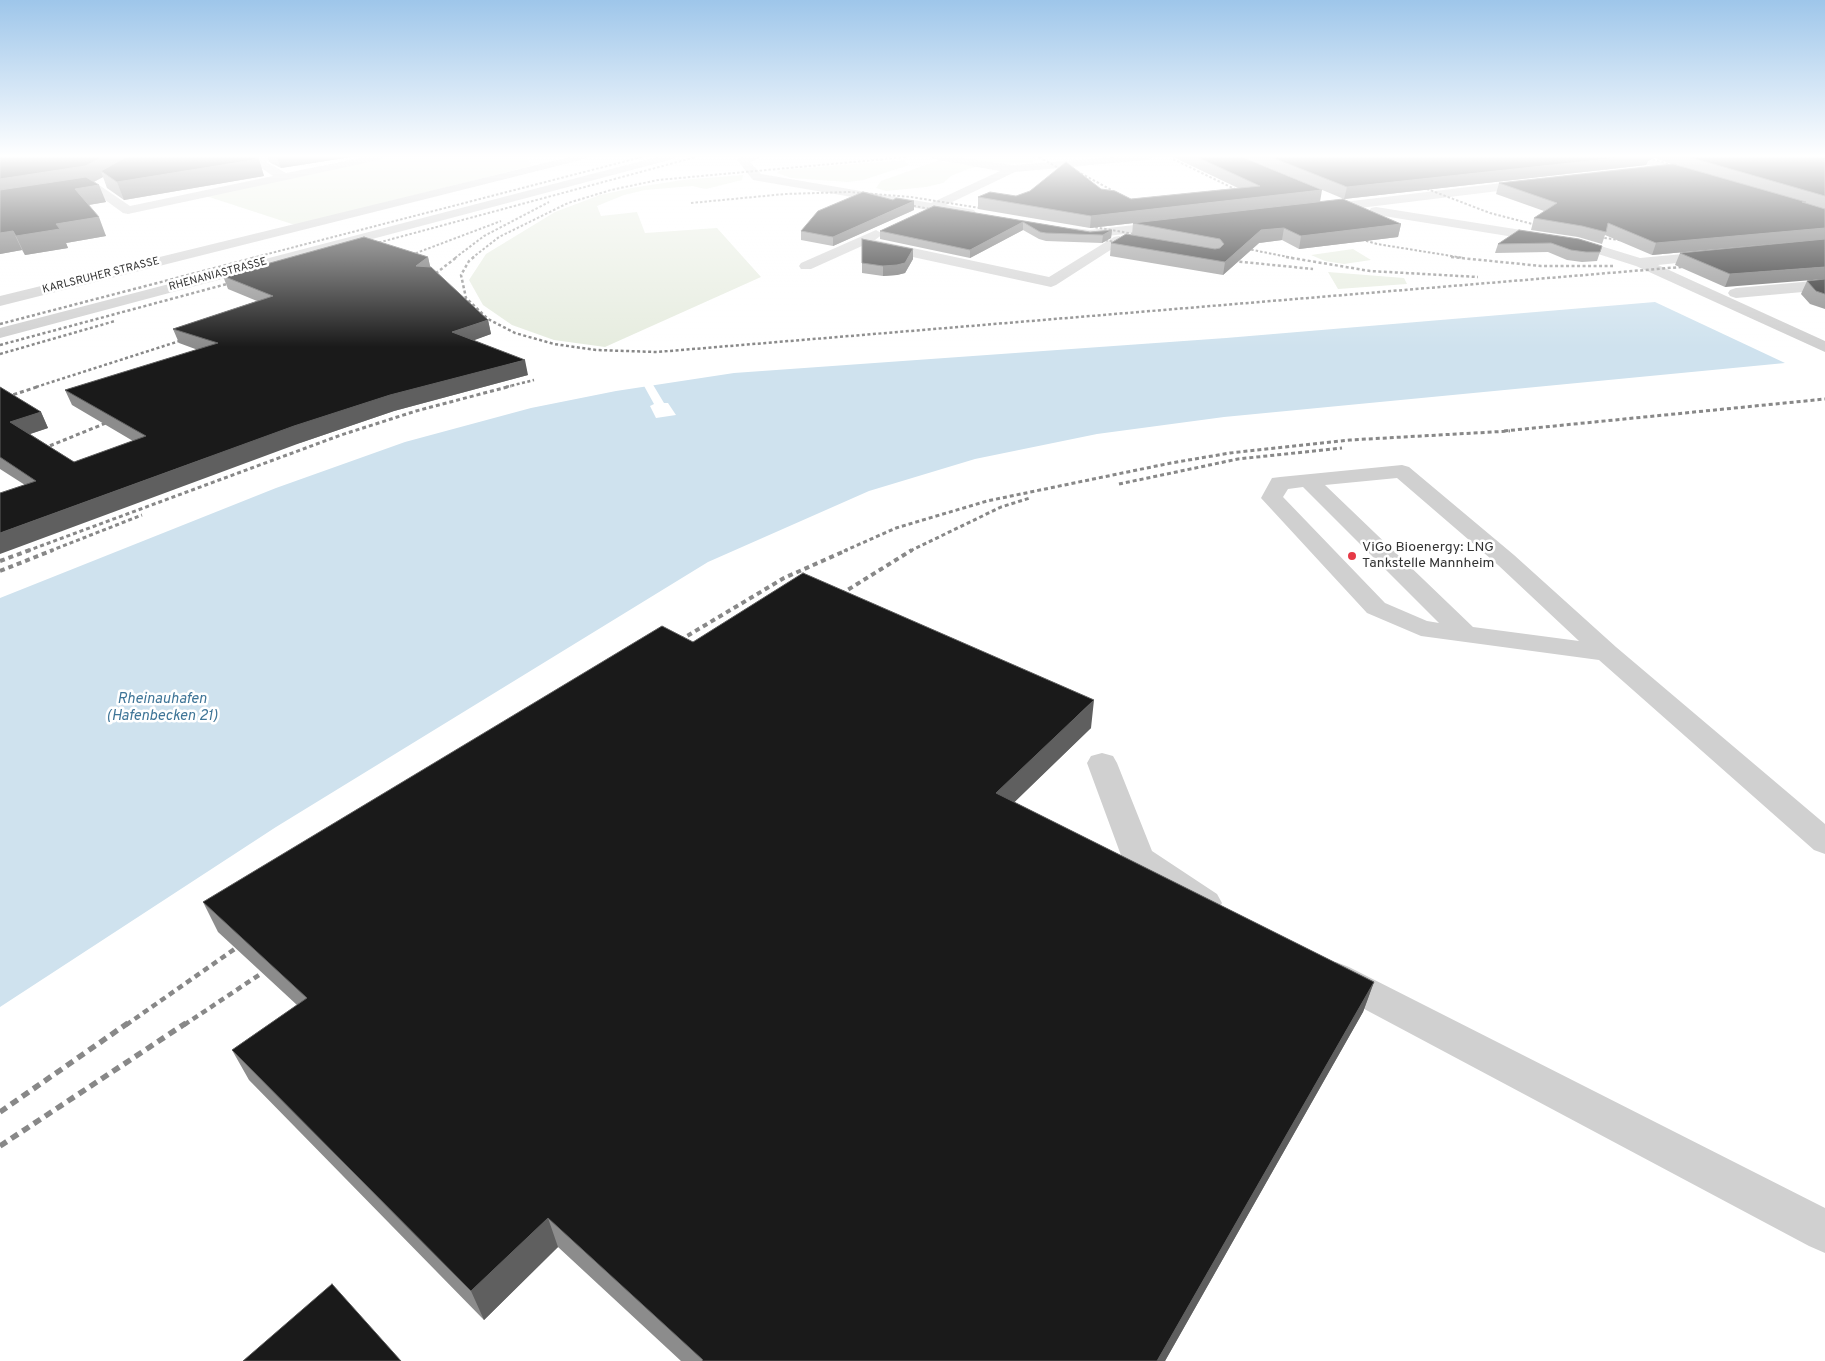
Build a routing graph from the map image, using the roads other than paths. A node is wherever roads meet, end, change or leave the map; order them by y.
1 (310, 221) edge
2 (425, 221) edge
3 (1436, 221) edge
4 (1184, 224) edge
5 (886, 229) edge
6 (1061, 229) edge
7 (1090, 234) junction
8 (1119, 240) junction
9 (860, 241) junction
10 (1138, 243) edge
11 (1726, 254) edge
12 (1639, 262) junction
13 (806, 266) dead end
14 (1825, 285) edge
15 (1736, 293) junction
16 (1712, 295) junction
17 (0, 301) edge
18 (0, 333) edge
19 (1825, 333) edge
20 (1825, 347) edge
21 (1308, 480) junction
22 (1466, 635) junction
23 (1607, 653) junction
24 (1102, 763) dead end
25 (1825, 842) edge
26 (1229, 919) edge
27 (1307, 962) edge
28 (1825, 1231) edge

1 - 17 street, KARLSRUHER STRASSE
2 - 18 street, RHENANIASTRASSE
3 - 12 street
4 - 7 street
5 - 9 street
6 - 7 street
7 - 8 street
8 - 9 street
8 - 10 street
9 - 13 street
11 - 12 street
12 - 16 street
14 - 15 street
15 - 16 street
15 - 19 street
16 - 20 street
21 - 22 street
21 - 22 street
21 - 23 street
22 - 23 street
23 - 25 street
24 - 26 street
27 - 28 street

